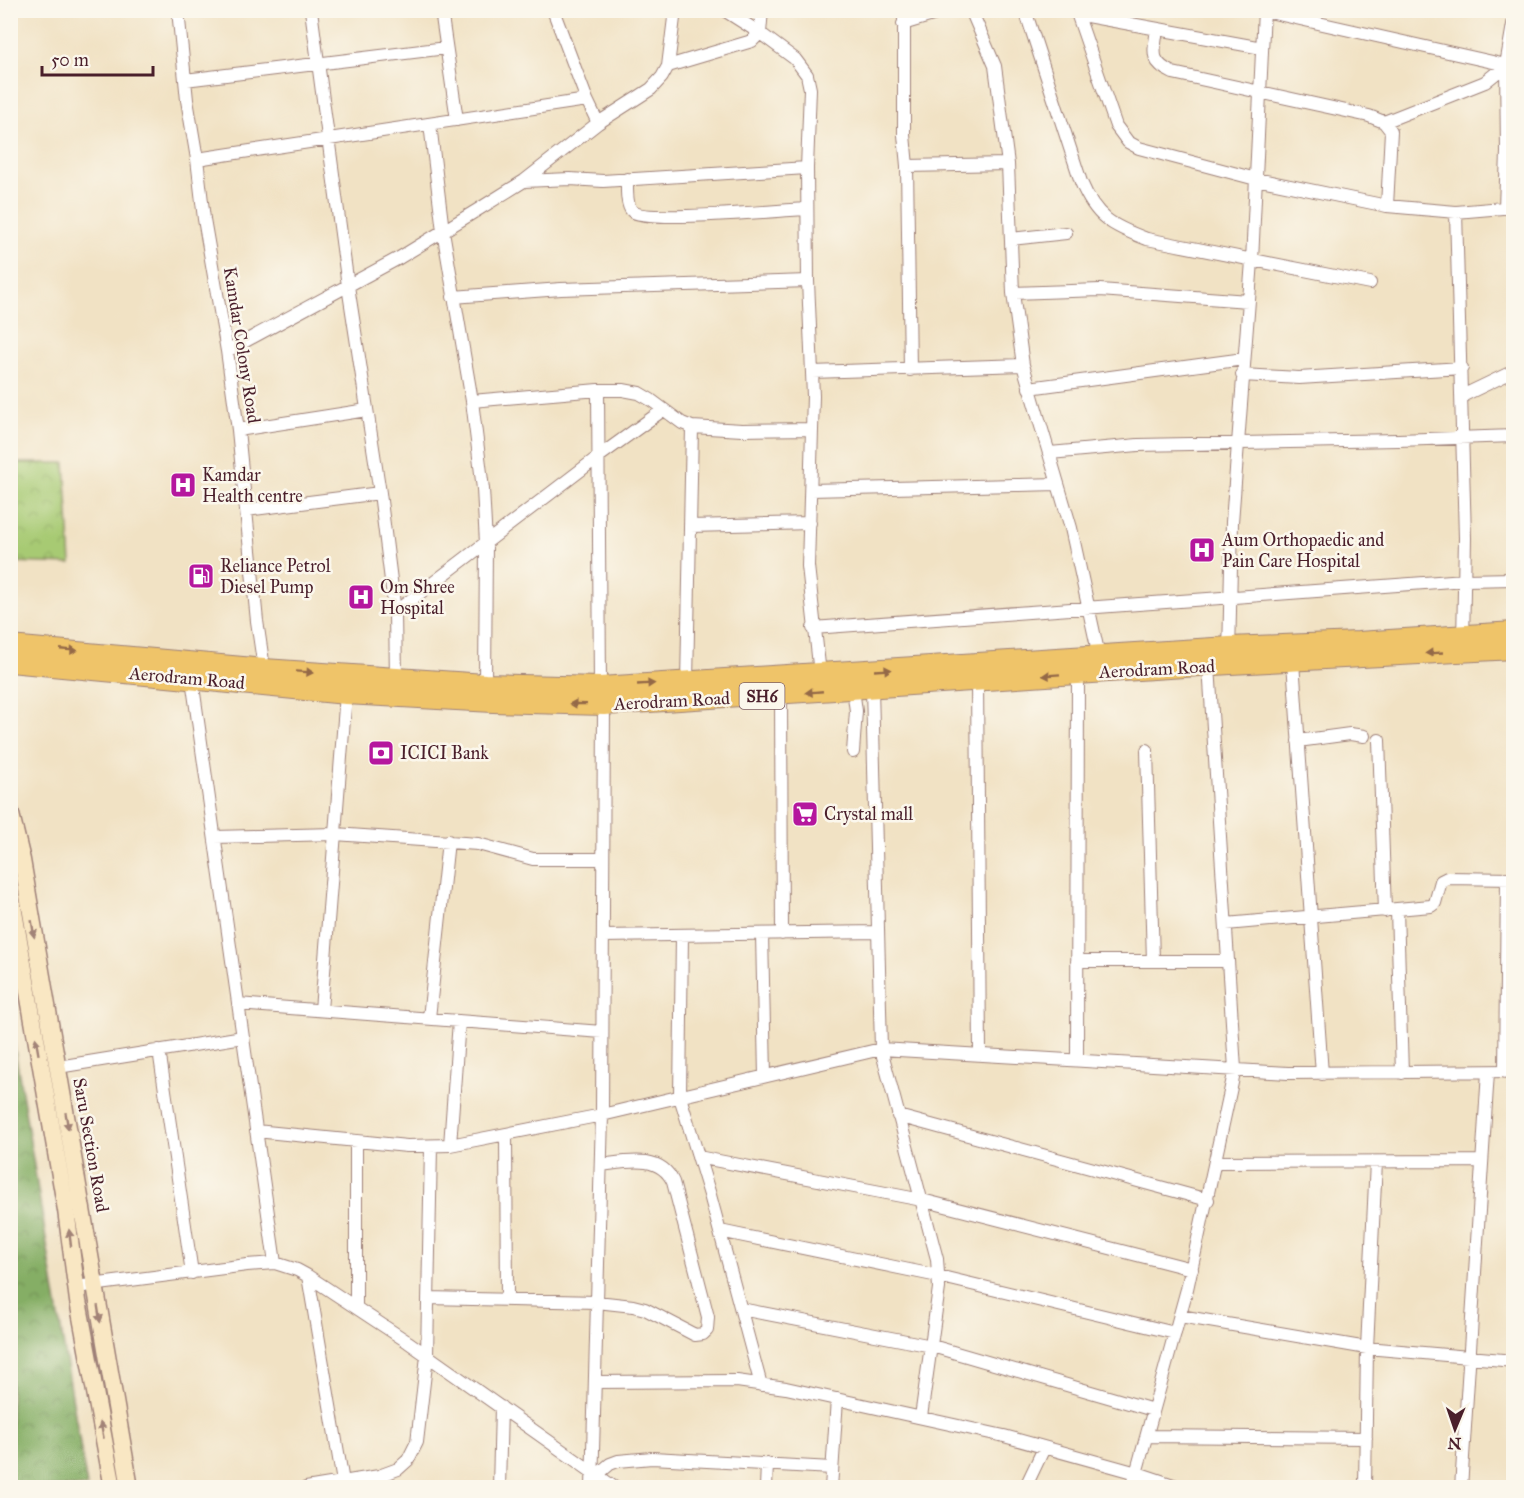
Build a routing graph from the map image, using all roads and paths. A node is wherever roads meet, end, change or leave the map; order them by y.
1 (178, 10) edge
2 (311, 10) edge
3 (441, 10) edge
4 (553, 10) edge
5 (675, 10) edge
6 (724, 10) edge
7 (762, 10) edge
8 (904, 10) edge
9 (949, 10) edge
10 (971, 10) edge
11 (1026, 10) edge
12 (1263, 11) edge
13 (1072, 12) edge
14 (1514, 19) edge
15 (903, 24) junction
16 (1157, 29) junction
17 (760, 33) junction
18 (446, 48) junction
19 (1262, 48) junction
20 (318, 64) junction
21 (1506, 65) junction
22 (668, 66) junction
23 (185, 80) junction
24 (1260, 92) junction
25 (587, 100) junction
26 (457, 120) junction
27 (1384, 122) junction
28 (598, 123) junction
29 (430, 124) junction
30 (329, 139) junction
31 (197, 159) junction
32 (1008, 164) junction
33 (906, 166) junction
34 (807, 168) junction
35 (1256, 179) junction
36 (627, 180) junction
37 (524, 181) junction
38 (1387, 206) junction
39 (1509, 208) edge
40 (807, 209) junction
41 (1456, 212) junction
42 (443, 231) junction
43 (1066, 233) dead end
44 (1011, 239) junction
45 (1251, 261) junction
46 (808, 281) junction
47 (1370, 283) dead end
48 (348, 286) junction
49 (1013, 293) junction
50 (453, 297) junction
51 (1248, 302) junction
52 (227, 351) junction
53 (1244, 359) junction
54 (1023, 365) junction
55 (1462, 368) junction
56 (910, 370) junction
57 (1514, 371) edge
58 (812, 372) junction
59 (1242, 375) junction
60 (1029, 388) junction
61 (598, 390) junction
62 (1462, 396) junction
63 (472, 401) junction
64 (368, 410) junction
65 (663, 410) junction
66 (692, 427) junction
67 (812, 429) junction
68 (237, 430) junction
69 (1514, 436) edge
70 (1463, 438) junction
71 (1238, 443) junction
72 (1050, 453) junction
73 (598, 457) junction
74 (1058, 484) junction
75 (811, 490) junction
76 (380, 493) junction
77 (246, 510) junction
78 (810, 523) junction
79 (690, 526) junction
80 (486, 543) junction
81 (1514, 579) edge
82 (1465, 580) junction
83 (1230, 597) junction
84 (1089, 607) junction
85 (395, 612) junction
86 (813, 628) junction
87 (1514, 633) edge
88 (1463, 644) junction
89 (1514, 649) edge
90 (1100, 656) junction
91 (1230, 656) junction
92 (12, 661) edge
93 (1293, 662) junction
94 (1209, 666) junction
95 (820, 674) junction
96 (1078, 674) junction
97 (265, 677) junction
98 (396, 678) junction
99 (192, 680) junction
100 (977, 680) junction
101 (687, 682) junction
102 (485, 684) junction
103 (862, 688) junction
104 (346, 694) junction
105 (781, 694) junction
106 (602, 696) junction
107 (1364, 736) dead end
108 (1379, 740) dead end
109 (1298, 741) junction
110 (1147, 750) dead end
111 (853, 753) dead end
112 (10, 810) edge
113 (335, 834) junction
114 (214, 837) junction
115 (448, 841) junction
116 (603, 859) junction
117 (1510, 879) edge
118 (10, 889) edge
119 (1398, 910) junction
120 (1384, 911) junction
121 (1311, 918) junction
122 (1226, 924) junction
123 (878, 932) junction
124 (762, 934) junction
125 (782, 934) junction
126 (682, 935) junction
127 (603, 936) junction
128 (1077, 961) junction
129 (1153, 961) junction
130 (1228, 961) junction
131 (238, 1004) junction
132 (1510, 1005) edge
133 (321, 1010) junction
134 (429, 1018) junction
135 (459, 1021) junction
136 (602, 1032) junction
137 (243, 1037) junction
138 (881, 1049) junction
139 (159, 1050) junction
140 (980, 1054) junction
141 (1077, 1060) junction
142 (58, 1066) junction
143 (1235, 1069) junction
144 (1488, 1072) junction
145 (1509, 1072) edge
146 (1402, 1073) junction
147 (1322, 1074) junction
148 (765, 1076) junction
149 (680, 1097) junction
150 (602, 1115) junction
151 (898, 1116) junction
152 (256, 1131) junction
153 (506, 1134) junction
154 (356, 1141) junction
155 (450, 1145) junction
156 (431, 1146) junction
157 (698, 1156) junction
158 (1482, 1161) junction
159 (1216, 1162) junction
160 (1376, 1162) junction
161 (601, 1165) junction
162 (922, 1200) junction
163 (1208, 1200) junction
164 (720, 1231) junction
165 (275, 1263) junction
166 (1192, 1269) junction
167 (192, 1273) junction
168 (308, 1276) junction
169 (938, 1276) junction
170 (95, 1285) junction
171 (76, 1287) junction
172 (428, 1298) junction
173 (507, 1300) junction
174 (597, 1302) junction
175 (356, 1307) junction
176 (741, 1309) junction
177 (1180, 1316) junction
178 (1175, 1333) junction
179 (932, 1346) junction
180 (1367, 1348) junction
181 (427, 1356) junction
182 (1470, 1357) junction
183 (1514, 1361) edge
184 (595, 1382) junction
185 (761, 1385) junction
186 (837, 1399) junction
187 (501, 1407) junction
188 (1153, 1410) junction
189 (921, 1417) junction
190 (1147, 1436) junction
191 (1366, 1438) junction
192 (1044, 1448) junction
193 (767, 1464) junction
194 (832, 1468) junction
195 (595, 1473) junction
196 (1137, 1473) junction
197 (343, 1485) edge
198 (113, 1488) edge
199 (130, 1488) edge
200 (306, 1488) edge
201 (499, 1488) edge
202 (592, 1488) edge
203 (615, 1488) edge
204 (766, 1488) edge
205 (831, 1488) edge
206 (1025, 1488) edge
207 (1131, 1488) edge
208 (1182, 1488) edge
209 (1365, 1488) edge
210 (1461, 1488) edge

1 - 23 street, Kamdar Colony Road
2 - 20 street
3 - 18 street
4 - 25 street
5 - 22 street
6 - 17 street
7 - 17 street
8 - 15 street
9 - 15 street
10 - 32 street
11 - 45 street
12 - 19 street
12 - 21 street
13 - 16 street
13 - 35 street
14 - 21 street
15 - 33 street
16 - 19 street
16 - 24 street
17 - 22 street
17 - 34 street
18 - 20 street
18 - 26 street
19 - 24 street
20 - 23 street
20 - 30 street
21 - 27 street
21 - 39 street
22 - 28 street
23 - 31 street, Kamdar Colony Road
24 - 27 street
24 - 35 street
25 - 26 street
25 - 28 street
26 - 29 street
27 - 38 street
28 - 37 street
29 - 30 street
29 - 42 street
30 - 31 street
30 - 48 street
31 - 52 street, Kamdar Colony Road
32 - 33 street
32 - 44 street
33 - 56 street
34 - 36 street
34 - 40 street
35 - 38 street
35 - 45 street
36 - 37 street
36 - 40 street
37 - 42 street
38 - 41 street
39 - 41 street
40 - 46 street
41 - 55 street
42 - 48 street
42 - 50 street
43 - 44 street
44 - 49 street
45 - 47 street
45 - 51 street
46 - 50 street
46 - 58 street
48 - 52 street
48 - 64 street
49 - 51 street
49 - 54 street
50 - 63 street
51 - 53 street
52 - 68 street, Kamdar Colony Road
53 - 59 street
53 - 60 street
54 - 56 street
54 - 60 street
55 - 59 street
55 - 62 street
56 - 58 street
57 - 62 street
58 - 67 street
59 - 71 street
60 - 72 street
61 - 63 street
61 - 65 street
61 - 73 street
62 - 70 street
63 - 80 street
64 - 68 street
64 - 76 street
65 - 66 street
65 - 73 street
66 - 67 street
66 - 79 street
67 - 75 street
68 - 77 street, Kamdar Colony Road
69 - 70 street
70 - 71 street
70 - 82 street
71 - 72 street
71 - 83 street
72 - 74 street
73 - 80 street
73 - 106 street
74 - 75 street
74 - 84 street
75 - 78 street
76 - 77 street
76 - 85 street
77 - 97 street, Kamdar Colony Road
78 - 79 street
78 - 86 street
79 - 101 street
80 - 85 street
80 - 102 street
81 - 82 street
82 - 83 street
82 - 88 street
83 - 84 street
83 - 91 street
84 - 86 street
84 - 90 street
85 - 98 street
86 - 95 street
87 - 88 main road, Aerodram Road / SH6
88 - 89 main road, Aerodram Road / SH6
88 - 91 main road, Aerodram Road / SH6
88 -> 93 main road, Aerodram Road / SH6
90 - 91 main road, Aerodram Road / SH6
95 -> 90 main road, Aerodram Road / SH6
91 - 93 main road, Aerodram Road / SH6
91 - 94 main road, Aerodram Road / SH6
92 -> 97 main road, Aerodram Road / SH6
92 - 99 main road, Aerodram Road / SH6
93 - 109 street
94 - 96 main road, Aerodram Road / SH6
94 - 122 street
95 - 101 main road, Aerodram Road / SH6
96 -> 100 main road, Aerodram Road / SH6
96 - 128 street
97 -> 98 main road, Aerodram Road / SH6
97 - 99 main road, Aerodram Road / SH6
97 - 104 main road, Aerodram Road / SH6
98 - 102 main road, Aerodram Road / SH6
99 - 114 street
100 - 103 main road, Aerodram Road / SH6
100 - 140 street
106 -> 101 main road, Aerodram Road / SH6
102 - 106 main road, Aerodram Road / SH6
103 -> 105 main road, Aerodram Road / SH6
103 - 111 street
103 - 123 street
106 -> 104 main road, Aerodram Road / SH6
104 - 113 street
105 - 106 main road, Aerodram Road / SH6
105 - 125 street
106 - 116 street
107 - 109 street
108 - 120 street
109 - 121 street
110 - 129 street
112 -> 142 street, Saru Section Road
113 - 114 street
113 - 115 street
113 - 133 street
114 - 131 street
115 - 116 street
115 - 134 street
116 - 127 street
117 - 119 street
117 - 132 street
171 -> 118 street, Saru Section Road
119 - 120 street
119 - 146 street
120 - 121 street
121 - 122 street
121 - 147 street
122 - 130 street
123 - 125 street
123 - 138 street
124 - 125 street
124 - 126 street
124 - 148 street
126 - 127 street
126 - 149 street
127 - 136 street
128 - 129 street
128 - 141 street
129 - 130 street
130 - 143 street
131 - 133 street
131 - 137 street
132 - 145 street
133 - 134 street
134 - 135 street
135 - 136 street
135 - 155 street
136 - 150 street
137 - 139 street
137 - 152 street
138 - 140 street
138 - 148 street
138 - 151 street
139 - 142 street
139 - 167 street
140 - 141 street
141 - 143 street
142 -> 170 street, Saru Section Road
143 - 147 street
143 - 159 street
144 - 145 street
144 - 146 street
144 - 158 street
146 - 147 street
148 - 149 street
149 - 150 street
149 - 157 street
150 - 153 street
150 - 161 street
151 - 162 street
151 - 163 street
152 - 154 street
152 - 165 street
153 - 155 street
153 - 173 street
154 - 156 street
154 - 175 street
155 - 156 street
156 - 172 street
157 - 162 street
157 - 164 street
158 - 160 street
158 - 182 street
159 - 160 street
159 - 163 street
160 - 180 street
161 - 174 street
161 - 174 street
162 - 166 street
162 - 169 street
163 - 166 street
164 - 169 street
164 - 176 street
165 - 167 street
165 - 168 street
166 - 177 street
167 - 170 street
168 - 175 street
168 - 197 street
169 - 178 street
169 - 179 street
170 - 171 street
170 -> 199 street, Saru Section Road
198 -> 171 street, Saru Section Road
172 - 173 street
172 - 181 street
173 - 174 street
174 - 184 street
175 - 181 street
176 - 179 street
176 - 185 street
177 - 178 street
177 - 180 street
178 - 188 street
179 - 188 street
179 - 189 street
180 - 182 street
180 - 191 street
181 - 187 street
181 - 197 street
182 - 183 street
182 - 210 street
184 - 185 street
184 - 195 street
185 - 186 street
186 - 189 street
186 - 194 street
187 - 195 street
187 - 201 street
188 - 190 street
189 - 192 street
190 - 191 street
190 - 196 street
191 - 209 street
192 - 196 street
192 - 206 street
193 - 194 street
193 - 195 street
193 - 204 street
194 - 205 street
195 - 202 street
195 - 203 street
196 - 207 street
196 - 208 street
197 - 200 street

